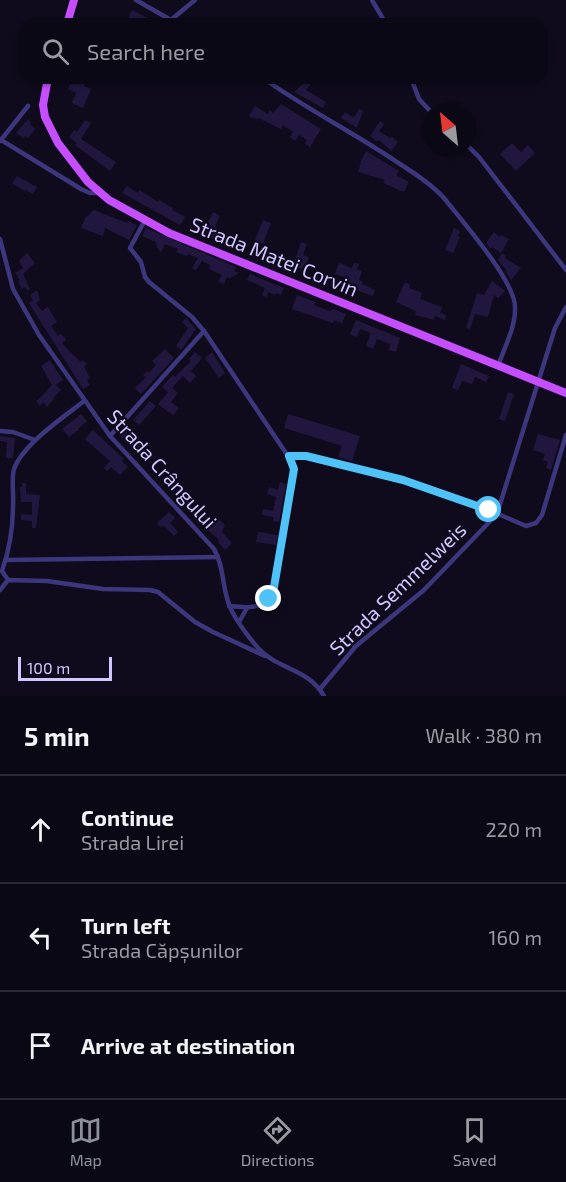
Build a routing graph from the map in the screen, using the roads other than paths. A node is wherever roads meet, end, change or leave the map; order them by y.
1 (74, 0) edge
2 (136, 0) edge
3 (195, 0) edge
4 (372, 0) edge
5 (69, 18) edge
6 (170, 18) edge
7 (173, 18) edge
8 (382, 18) edge
9 (47, 84) edge
10 (271, 84) edge
11 (413, 84) edge
12 (422, 102) edge
13 (28, 106) dead end
14 (0, 127) edge
15 (8, 131) junction
16 (1, 141) edge
17 (476, 154) edge
18 (99, 193) junction
19 (145, 220) junction
20 (0, 239) edge
21 (566, 270) edge
22 (566, 307) edge
23 (204, 331) junction
24 (498, 366) junction
25 (538, 382) junction
26 (566, 393) edge
27 (84, 401) junction
28 (0, 431) edge
29 (566, 435) edge
30 (110, 436) junction
31 (35, 440) junction
32 (289, 456) junction
33 (497, 514) junction
34 (218, 557) junction
35 (6, 560) junction
36 (1, 571) edge
37 (8, 580) junction
38 (0, 590) edge
39 (229, 606) junction
40 (247, 608) junction
41 (239, 622) junction
42 (268, 657) junction
43 (320, 689) junction
44 (324, 696) edge

1 - 5 main road
2 - 6 street
3 - 7 street
4 - 8 street
9 - 18 main road, Strada Matei Corvin
10 - 24 street
11 - 12 street
13 - 15 street
14 - 15 street
15 - 16 street
16 - 18 street
17 - 21 street
18 - 19 main road, Strada Matei Corvin
19 - 23 street
19 - 24 main road, Strada Matei Corvin
20 - 27 street, Strada Crângului
22 - 25 street, Strada Semmelweis
23 - 30 street
23 - 32 street
24 - 25 main road, Strada Matei Corvin
25 - 26 main road, Strada Matei Corvin
25 - 33 street, Strada Semmelweis
27 - 30 street, Strada Crângului
27 - 31 street
28 - 31 street
29 - 33 street
30 - 34 street, Strada Crângului
31 - 35 street
32 - 33 street
32 - 40 street
33 - 43 street, Strada Semmelweis
34 - 35 street
34 - 39 street, Strada Crângului
35 - 36 street
36 - 37 street
37 - 38 street
37 - 42 street
39 - 40 street
39 - 41 street, Strada Crângului
40 - 41 street
41 - 42 street, Strada Crângului
42 - 43 street, Strada Crângului
43 - 44 street, Strada Crângului

